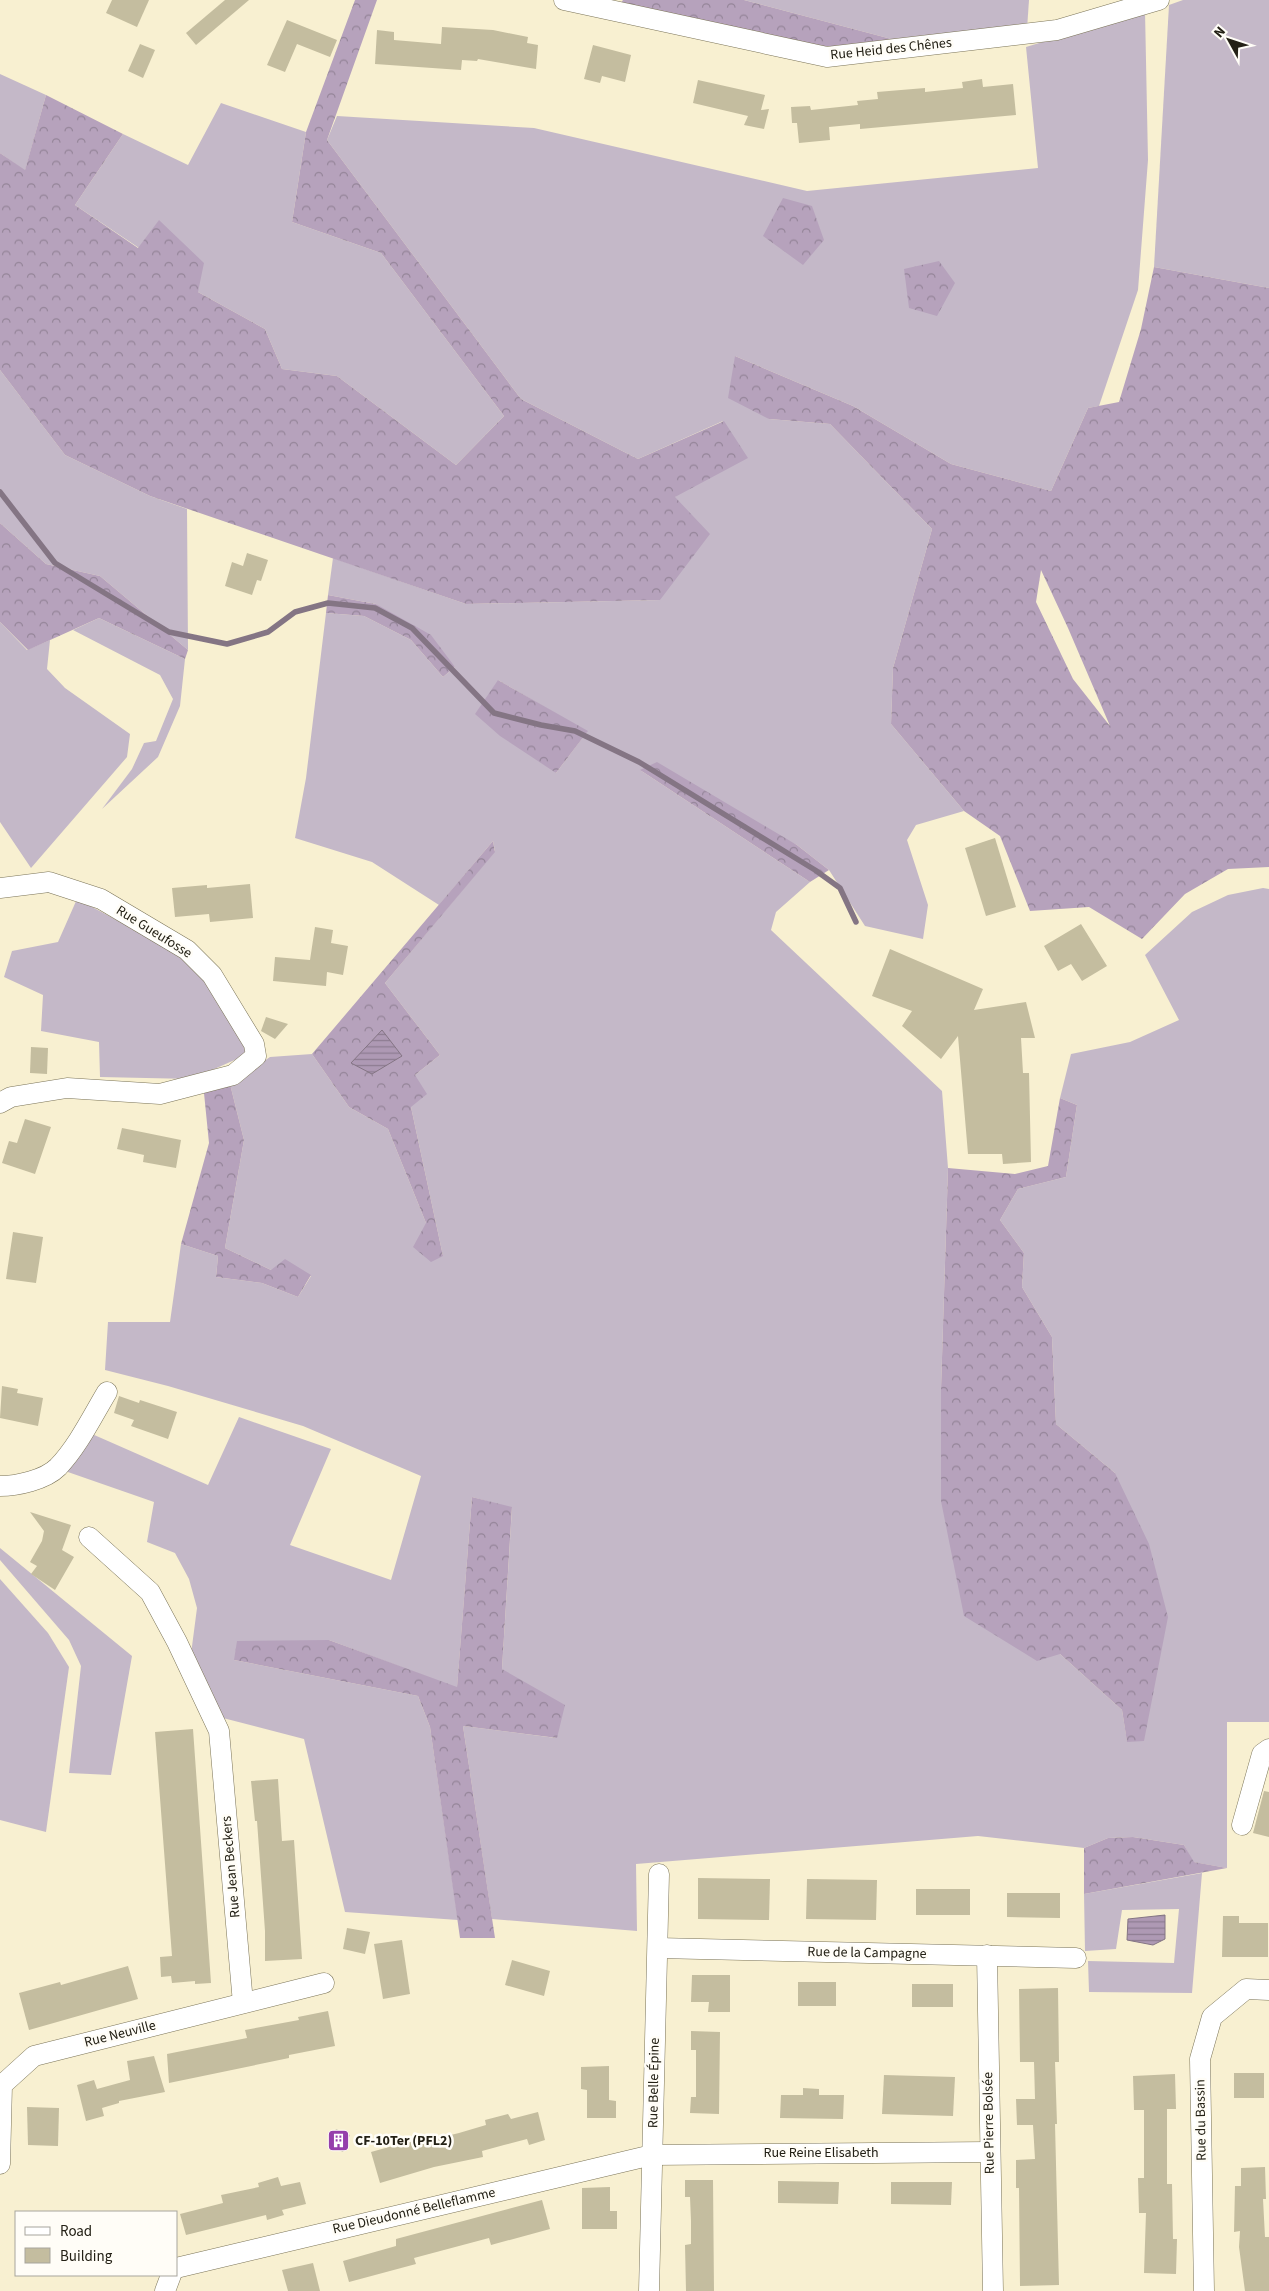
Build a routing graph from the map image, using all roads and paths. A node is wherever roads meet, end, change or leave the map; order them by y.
1 (564, 0) edge
2 (1159, 0) edge
3 (0, 888) edge
4 (0, 1102) edge
5 (106, 1392) dead end
6 (0, 1486) edge
7 (89, 1537) dead end
8 (1269, 1749) edge
9 (1242, 1825) dead end
10 (659, 1874) dead end
11 (658, 1948) junction
12 (987, 1955) junction
13 (1076, 1958) dead end
14 (324, 1983) dead end
15 (1269, 1990) edge
16 (244, 2003) junction
17 (990, 2152) junction
18 (652, 2155) junction
19 (0, 2164) edge
20 (178, 2268) edge
21 (171, 2276) edge
22 (164, 2291) edge
23 (649, 2291) edge
24 (992, 2291) edge
25 (1204, 2291) edge

1 - 2 street, Rue Heid des Chênes
3 - 4 street, Rue Gueufosse
5 - 6 street
7 - 16 street, Rue Jean Beckers
8 - 9 street
10 - 11 street, Rue Belle Épine
11 - 12 street, Rue de la Campagne
11 - 18 street, Rue Belle Épine
12 - 13 street, Rue de la Campagne
12 - 17 street, Rue Pierre Bolsée
14 - 16 street, Rue Neuville
15 - 25 street, Rue du Bassin
16 - 19 street, Rue Neuville
17 - 18 street, Rue Reine Elisabeth
17 - 24 street, Rue Pierre Bolsée
18 - 20 street, Rue Dieudonné Belleflamme
18 - 23 street, Rue Belle Épine
21 - 22 street

